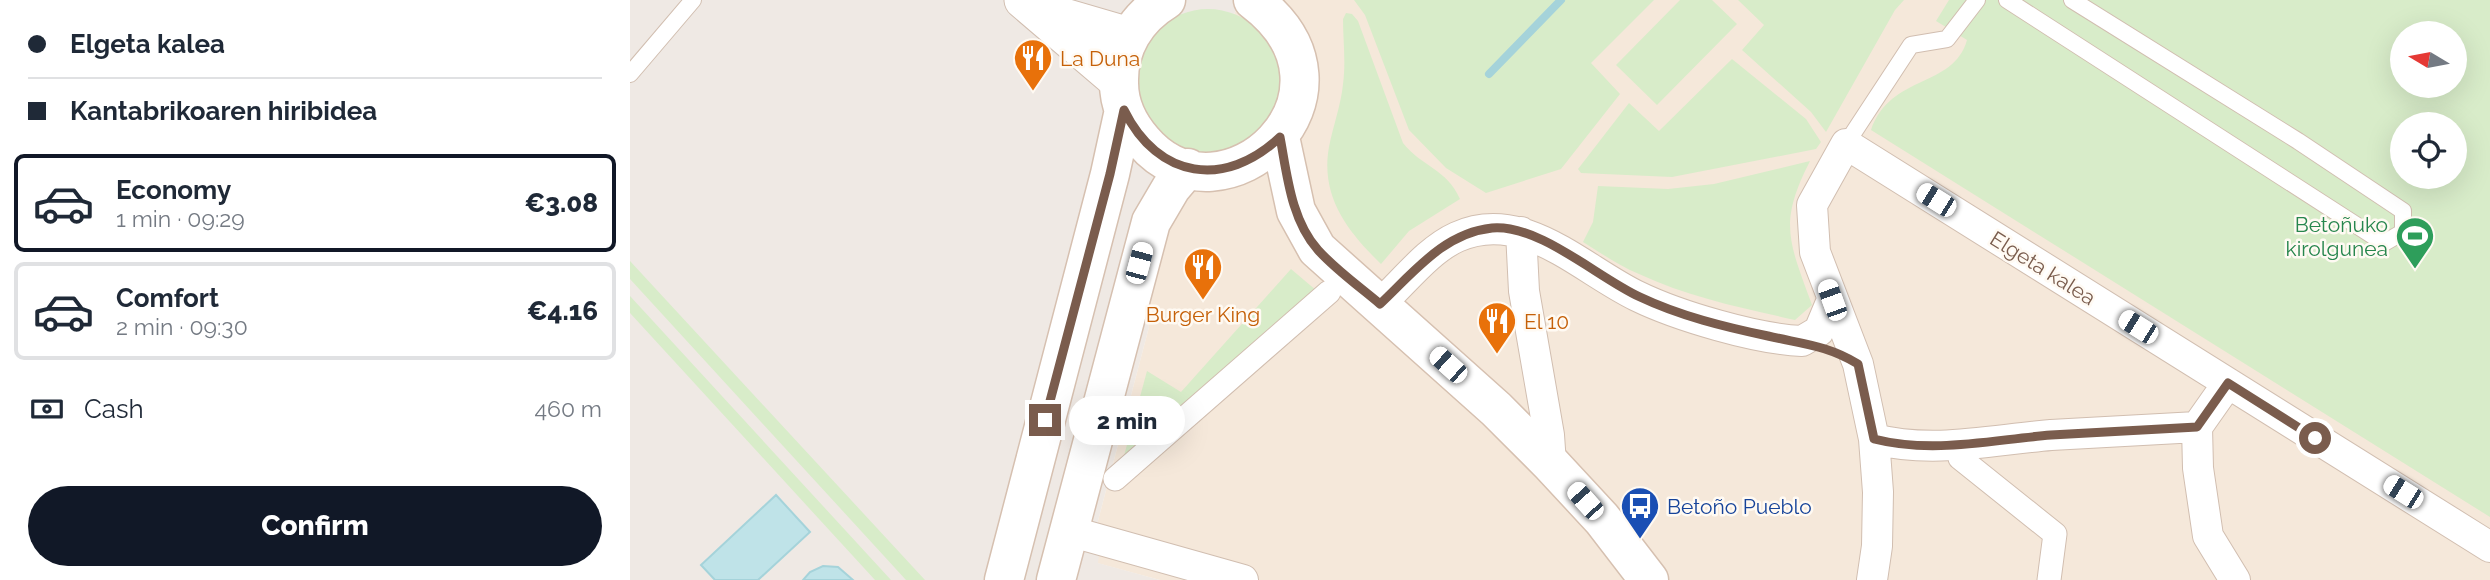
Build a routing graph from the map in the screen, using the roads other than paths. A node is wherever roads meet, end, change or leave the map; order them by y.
1 (693, 0) edge
2 (1166, 0) edge
3 (1977, 0) edge
4 (2007, 0) edge
5 (2072, 0) edge
6 (1028, 4) edge
7 (1268, 5) edge
8 (1129, 36) junction
9 (630, 74) edge
10 (1121, 96) junction
11 (1280, 137) junction
12 (1846, 144) junction
13 (1188, 168) junction
14 (1521, 232) junction
15 (1328, 292) dead end
16 (1832, 300) junction
17 (1380, 304) junction
18 (1802, 341) junction
19 (1858, 364) junction
20 (2228, 383) junction
21 (2197, 427) junction
22 (1874, 439) junction
23 (1960, 458) dead end
24 (1551, 464) junction
25 (1115, 479) dead end
26 (1069, 531) junction
27 (2490, 547) edge
28 (1003, 574) edge
29 (1056, 580) edge
30 (1243, 580) edge
31 (1649, 580) edge
32 (1872, 580) edge
33 (2049, 580) edge
34 (2235, 580) edge

1 - 9 lane
2 - 8 main road
3 - 12 lane
4 - 5 lane
6 - 8 street
6 - 10 street
7 - 11 main road
8 - 10 main road
10 - 13 main road
10 - 28 main road
11 - 13 main road
11 - 17 main road
12 - 16 street
12 - 20 street, Elgeta kalea
13 - 26 main road
14 - 17 street
14 - 18 street
14 - 24 street
15 - 25 street
16 - 18 street
16 - 19 street
17 - 24 main road
18 - 19 street
19 - 22 street
20 - 21 street
20 - 27 street, Elgeta kalea
21 - 22 street
21 - 34 street
22 - 32 street
23 - 33 street
24 - 31 main road
26 - 29 main road
26 - 30 street

